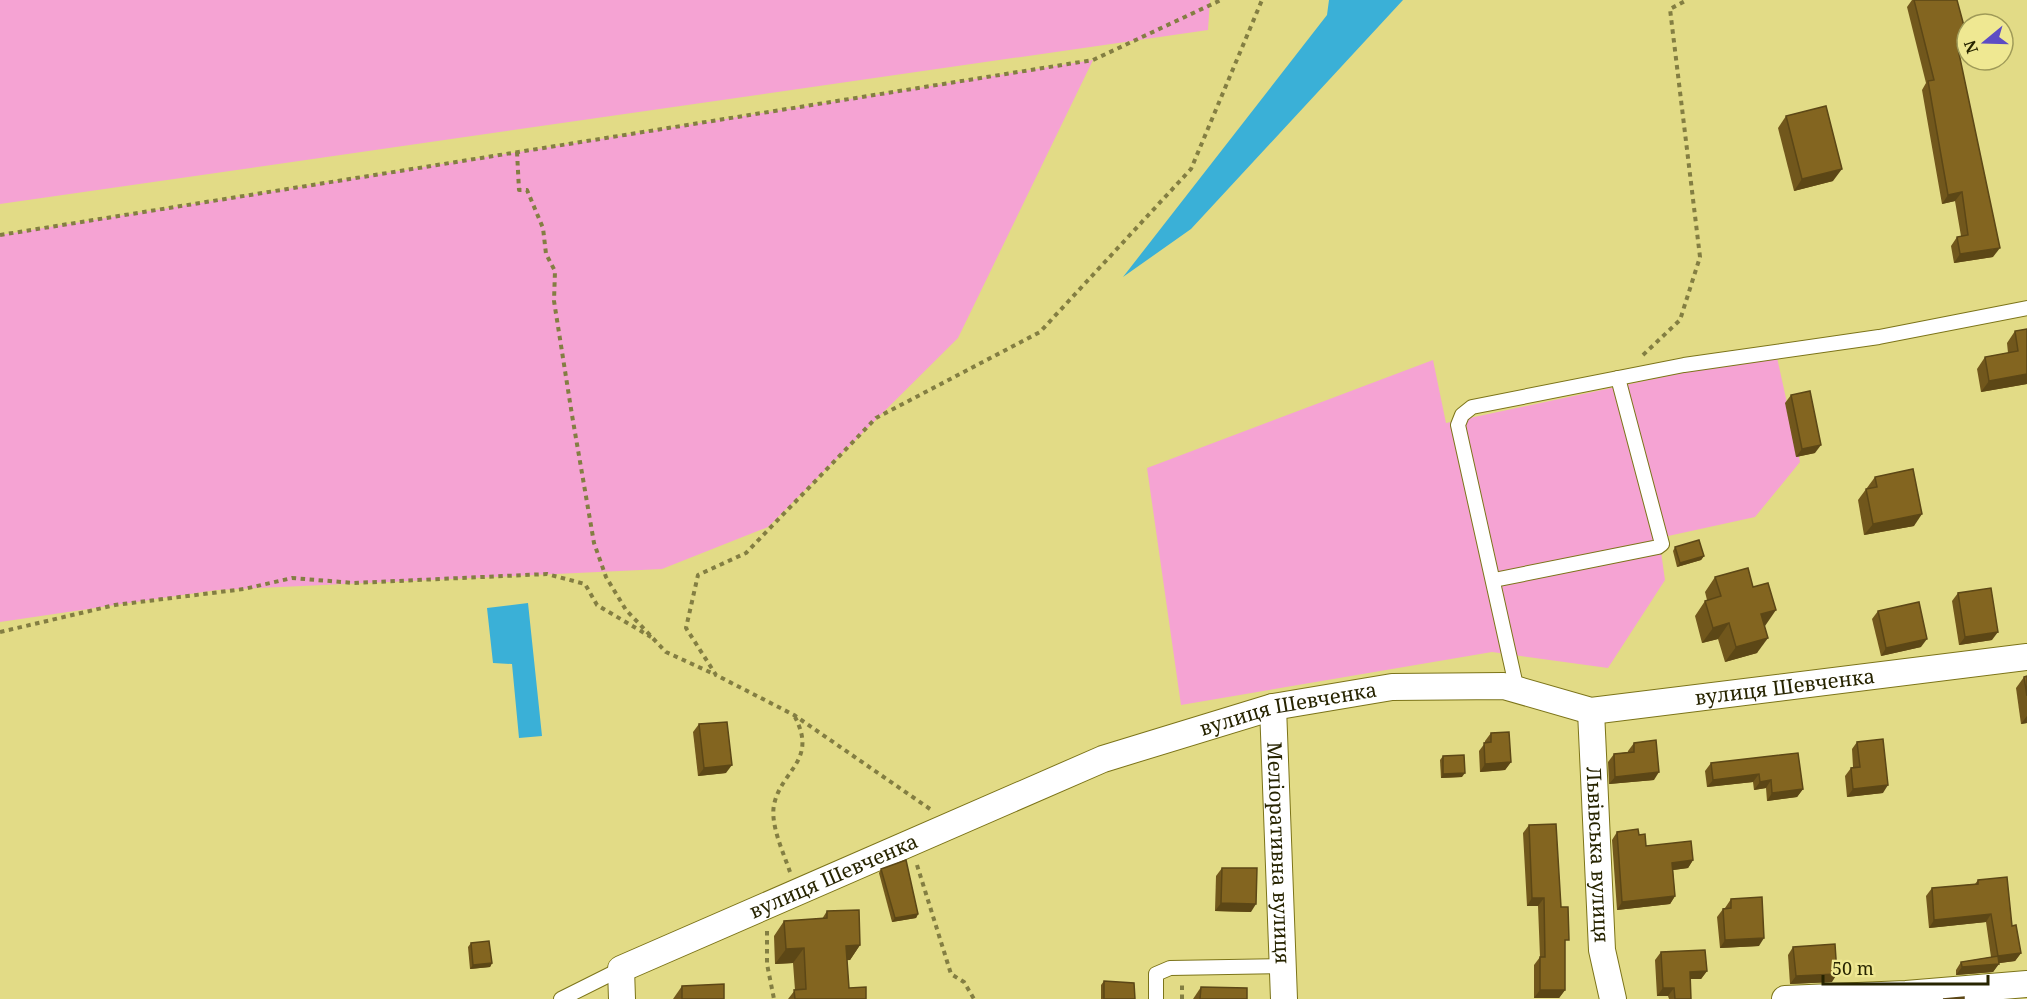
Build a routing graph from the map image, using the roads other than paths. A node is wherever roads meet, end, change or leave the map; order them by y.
1 (2027, 308) edge
2 (1618, 378) junction
3 (1494, 580) junction
4 (2027, 657) edge
5 (1517, 690) junction
6 (1274, 707) junction
7 (1590, 711) junction
8 (1284, 966) junction
9 (621, 969) junction
10 (2027, 984) edge
11 (561, 999) edge
12 (622, 999) edge
13 (1156, 999) edge
14 (1284, 999) edge
15 (1613, 999) edge
16 (1785, 999) edge

1 - 2 lane
2 - 3 lane
2 - 3 lane
3 - 5 lane
4 - 7 street, вулиця Шевченка
5 - 6 street, вулиця Шевченка
5 - 7 street, вулиця Шевченка
6 - 8 street, Меліоративна вулиця
6 - 9 street, вулиця Шевченка
7 - 15 street, Львівська вулиця
8 - 13 lane
8 - 14 street, Меліоративна вулиця
9 - 11 lane
9 - 12 street
10 - 16 street

